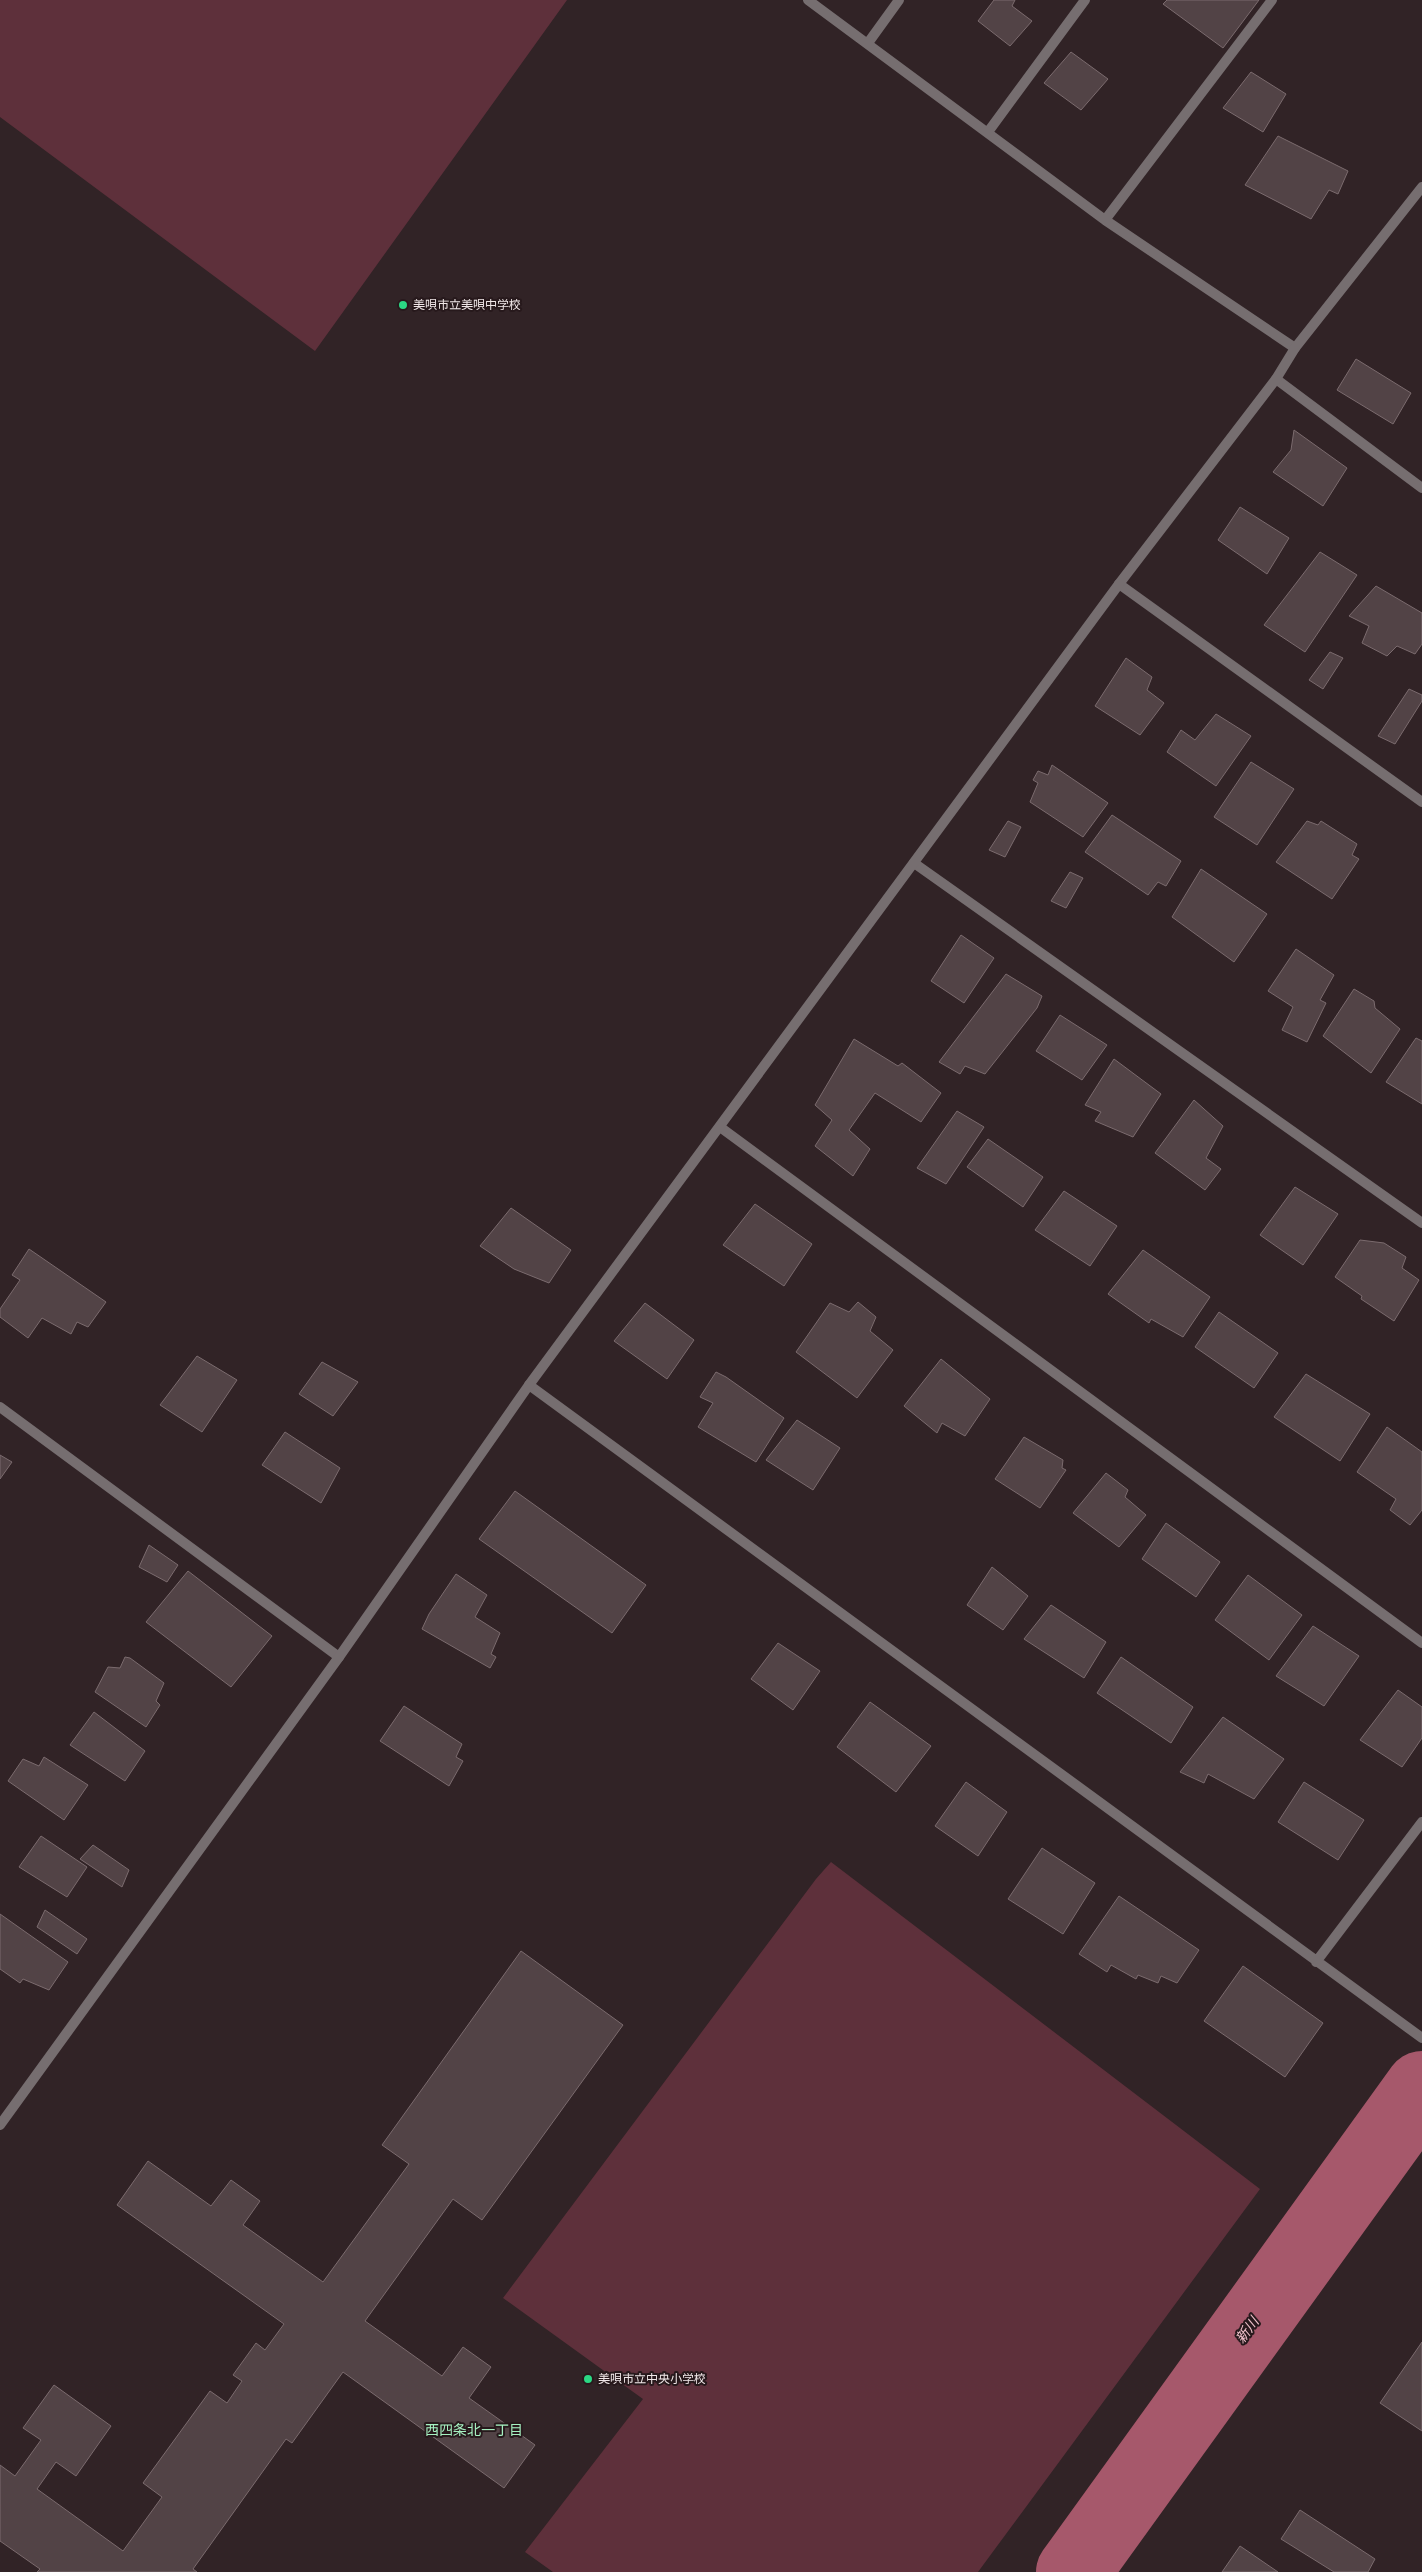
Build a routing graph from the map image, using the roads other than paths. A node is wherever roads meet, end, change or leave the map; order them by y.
1 (808, 0) edge
2 (899, 0) edge
3 (1085, 0) edge
4 (1272, 0) edge
5 (868, 43) junction
6 (988, 132) junction
7 (1422, 187) edge
8 (1106, 220) junction
9 (1294, 348) junction
10 (1276, 379) junction
11 (1422, 488) edge
12 (1120, 584) junction
13 (1422, 802) edge
14 (914, 863) junction
15 (720, 1127) junction
16 (1422, 1223) edge
17 (529, 1385) junction
18 (0, 1407) edge
19 (1422, 1643) edge
20 (339, 1657) junction
21 (1422, 1822) edge
22 (1316, 1962) junction
23 (1422, 2038) edge
24 (0, 2125) edge

1 - 5 street
2 - 5 street
3 - 6 street
4 - 8 street
5 - 6 street
6 - 8 street
7 - 9 street
8 - 9 street
9 - 10 street
10 - 11 street
10 - 12 street
12 - 13 street
12 - 14 street
14 - 15 street
14 - 16 street
15 - 17 street
15 - 19 street
17 - 20 street
17 - 22 street
18 - 20 street
20 - 24 street
21 - 22 street
22 - 23 street

